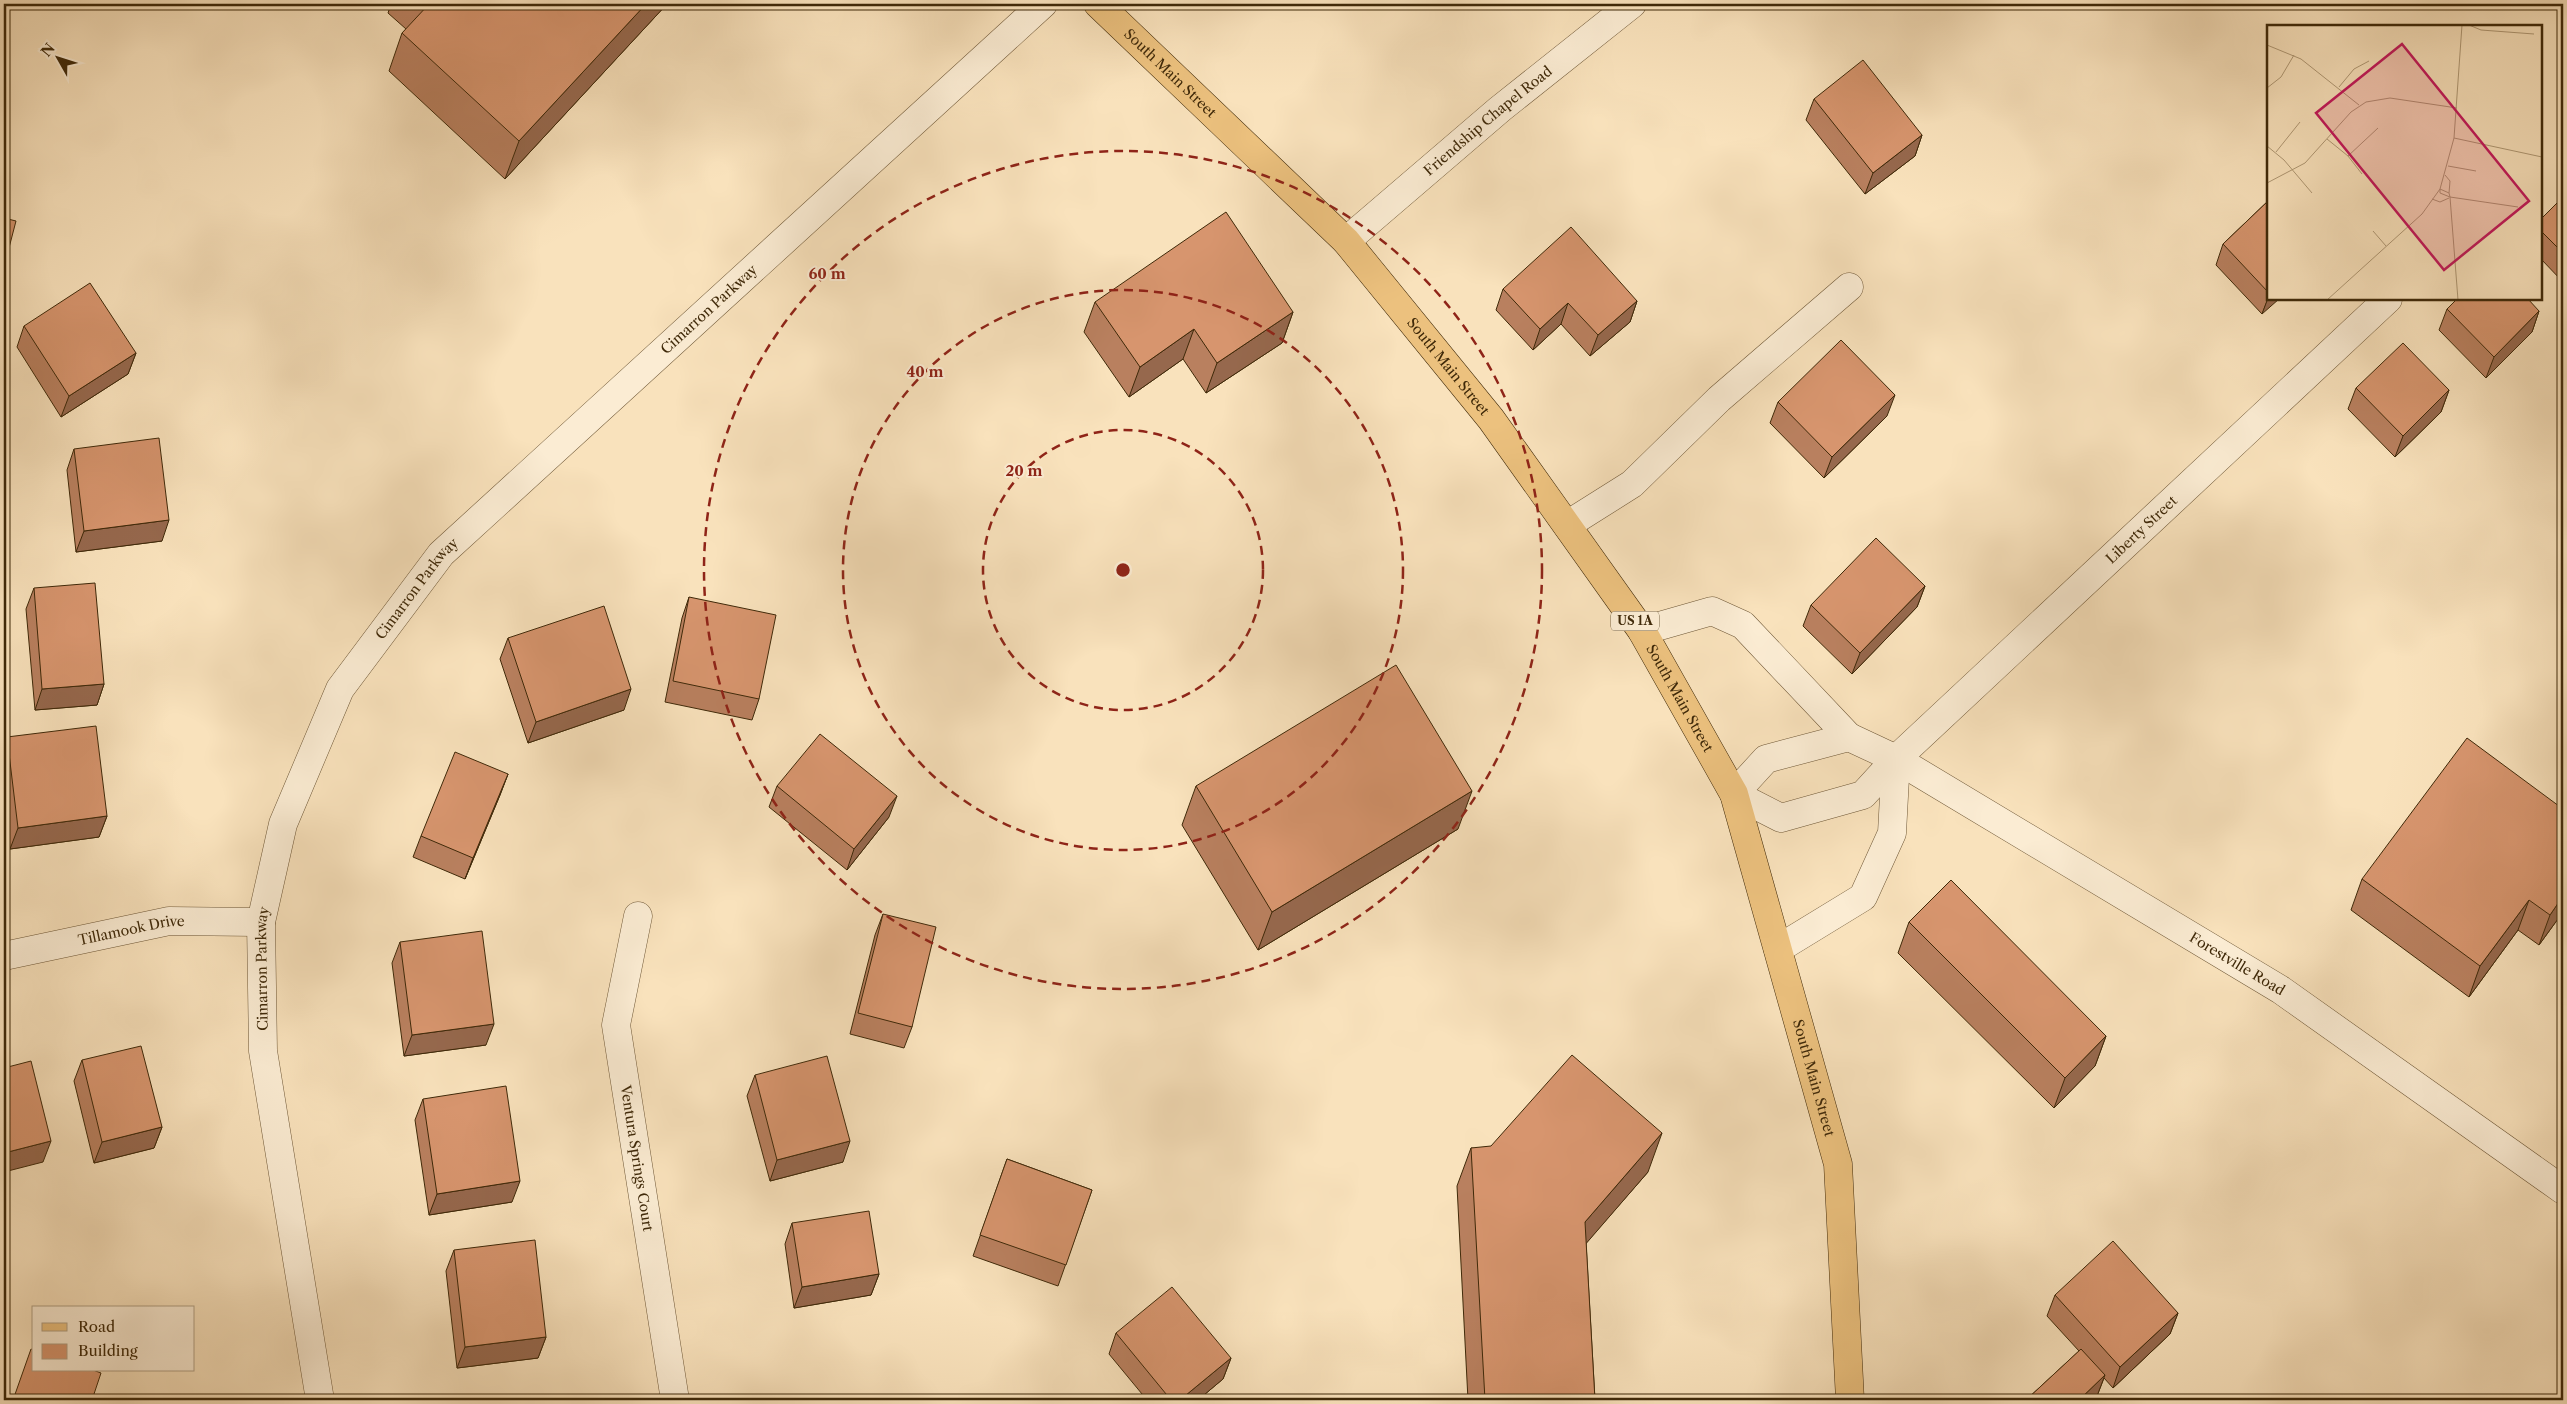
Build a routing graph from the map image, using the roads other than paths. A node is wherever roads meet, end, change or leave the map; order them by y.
1 (1043, 4) edge
2 (1098, 4) edge
3 (1632, 4) edge
4 (1346, 241) junction
5 (1849, 287) dead end
6 (2387, 300) edge
7 (1567, 525) junction
8 (1642, 631) junction
9 (1849, 737) junction
10 (1896, 759) junction
11 (1734, 794) junction
12 (638, 916) dead end
13 (261, 922) junction
14 (1778, 950) junction
15 (4, 956) edge
16 (2563, 1190) edge
17 (320, 1400) edge
18 (674, 1400) edge
19 (1850, 1400) edge

1 - 13 street, Cimarron Parkway
2 - 4 main road, South Main Street / US 1A
3 - 4 street, Friendship Chapel Road
4 - 7 main road, South Main Street / US 1A
5 - 7 street
6 - 10 street, Liberty Street
7 - 8 main road, South Main Street / US 1A
8 - 9 street
8 - 11 main road, South Main Street / US 1A
9 - 10 street, Forestville Road
9 - 11 street
10 - 11 street
10 - 14 street
10 - 16 street, Forestville Road
11 - 14 main road, South Main Street / US 1A
12 - 18 street, Ventura Springs Court
13 - 15 street, Tillamook Drive
13 - 17 street, Cimarron Parkway
14 - 19 main road, South Main Street / US 1A

